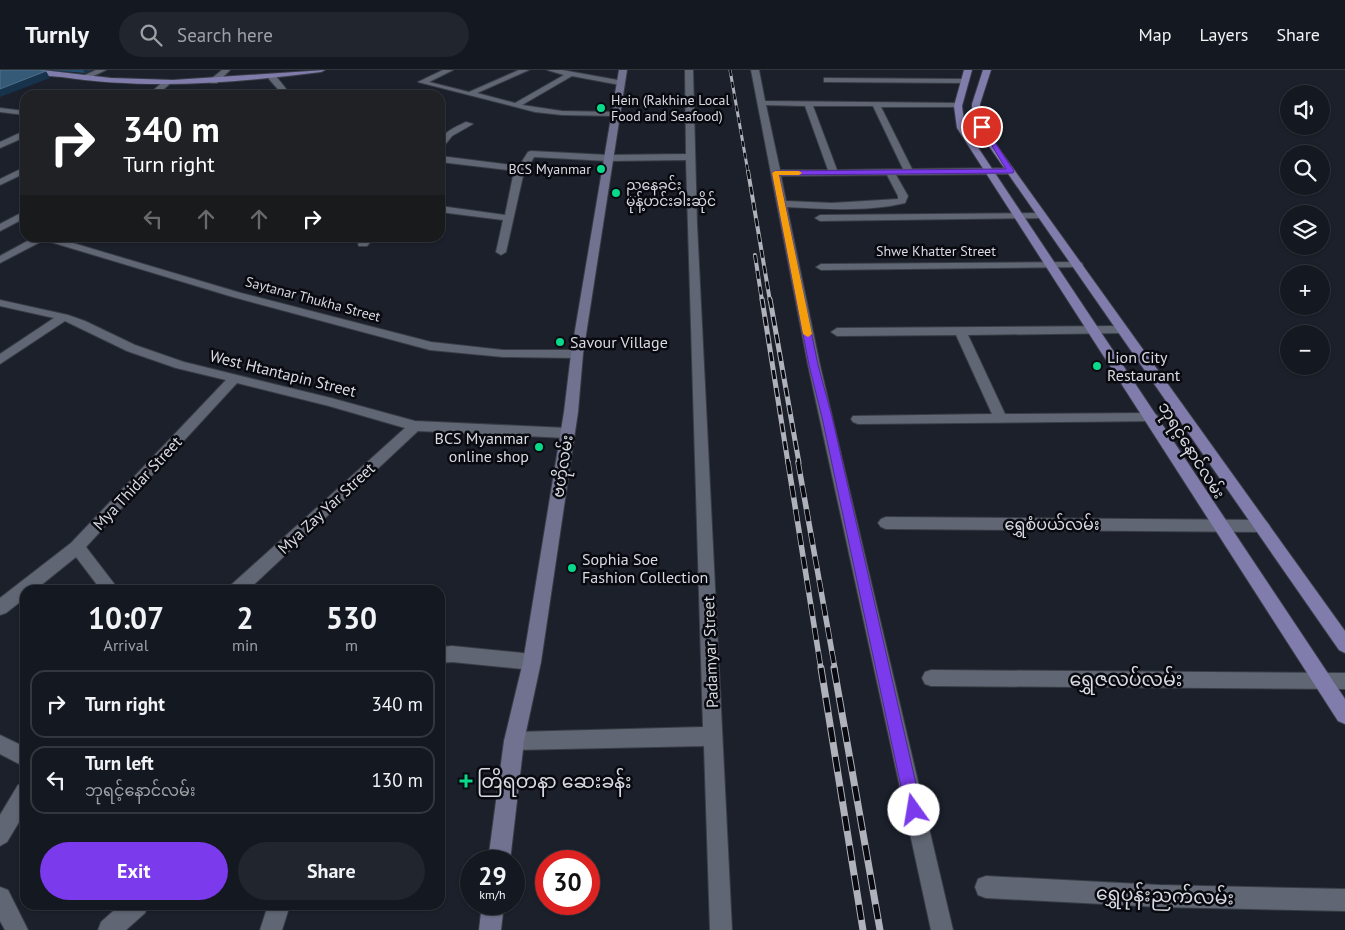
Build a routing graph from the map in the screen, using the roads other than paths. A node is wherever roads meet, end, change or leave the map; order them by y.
1 (28, 70) edge
2 (102, 70) edge
3 (226, 70) edge
4 (321, 70) edge
5 (449, 70) edge
6 (525, 70) edge
7 (689, 70) edge
8 (754, 70) edge
9 (823, 70) edge
10 (987, 70) edge
11 (556, 71) edge
12 (569, 75) junction
13 (272, 77) junction
14 (621, 77) edge
15 (82, 78) junction
16 (966, 78) edge
17 (827, 80) junction
18 (214, 81) junction
19 (168, 82) junction
20 (982, 86) junction
21 (830, 88) dead end
22 (158, 90) edge
23 (283, 90) edge
24 (470, 94) junction
25 (761, 103) junction
26 (808, 104) junction
27 (876, 104) junction
28 (516, 105) junction
29 (957, 105) junction
30 (2, 112) edge
31 (20, 113) edge
32 (616, 114) junction
33 (469, 124) dead end
34 (20, 136) edge
35 (445, 139) edge
36 (0, 145) edge
37 (692, 157) junction
38 (608, 158) junction
39 (445, 159) edge
40 (522, 169) junction
41 (990, 171) junction
42 (1011, 171) junction
43 (20, 172) edge
44 (833, 172) junction
45 (890, 172) junction
46 (909, 172) junction
47 (775, 173) junction
48 (0, 182) edge
49 (781, 204) junction
50 (445, 210) edge
51 (1020, 216) junction
52 (1042, 216) junction
53 (20, 217) edge
54 (508, 218) junction
55 (820, 218) dead end
56 (0, 228) edge
57 (32, 242) edge
58 (60, 242) edge
59 (501, 252) dead end
60 (3, 256) edge
61 (1051, 266) junction
62 (1078, 266) junction
63 (821, 267) dead end
64 (0, 303) edge
65 (64, 317) junction
66 (1094, 330) junction
67 (1123, 330) junction
68 (960, 331) junction
69 (837, 332) dead end
70 (577, 354) junction
71 (0, 360) edge
72 (235, 378) junction
73 (1000, 417) junction
74 (1152, 418) junction
75 (858, 419) dead end
76 (415, 426) junction
77 (566, 433) junction
78 (886, 523) dead end
79 (1219, 526) junction
80 (1262, 526) junction
81 (77, 547) junction
82 (29, 585) edge
83 (107, 585) edge
84 (242, 585) edge
85 (20, 592) edge
86 (0, 608) edge
87 (1345, 645) edge
88 (445, 655) edge
89 (532, 662) junction
90 (931, 678) dead end
91 (1322, 680) junction
92 (1345, 680) edge
93 (1345, 715) edge
94 (713, 736) junction
95 (514, 741) junction
96 (0, 744) edge
97 (20, 754) edge
98 (20, 801) edge
99 (0, 835) edge
100 (500, 850) edge
101 (986, 887) dead end
102 (0, 898) edge
103 (1345, 900) edge
104 (131, 910) edge
105 (277, 910) edge
106 (492, 915) edge
107 (17, 930) edge
108 (109, 930) edge
109 (271, 930) edge
110 (490, 930) edge
111 (721, 930) edge
112 (942, 930) edge

1 - 15 main road
2 - 15 street
3 - 18 street
4 - 13 main road
5 - 24 street
6 - 24 street
7 - 37 street, Padamyar Street
8 - 25 street
9 - 17 street
10 - 20 main road, ဘုရင့်နောင်လမ်း
11 - 12 street
12 - 14 street
12 - 28 street
13 - 18 main road
13 - 23 street
14 - 32 main road, ဗဟိုလမ်း
15 - 19 main road
16 - 17 street
16 - 20 main road
16 - 29 main road, ဘုရင့်နောင်လမ်း
17 - 21 street
18 - 19 main road
19 - 22 street
20 - 42 main road, ဘုရင့်နောင်လမ်း
24 - 28 street
25 - 26 street
25 - 47 street
26 - 27 street
26 - 44 street
27 - 29 street
27 - 46 street
28 - 32 street
29 - 41 main road, ဘုရင့်နောင်လမ်း
30 - 31 street
32 - 38 main road, ဗဟိုလမ်း
33 - 35 street
34 - 36 street
37 - 38 street
37 - 94 street, Padamyar Street
38 - 40 street
38 - 70 main road, ဗဟိုလမ်း
39 - 40 street
40 - 54 street
41 - 42 street
41 - 46 street
41 - 51 main road, ဘုရင့်နောင်လမ်း
42 - 52 main road, ဘုရင့်နောင်လမ်း
43 - 48 street
44 - 45 street
44 - 47 street
45 - 46 street
45 - 49 street
47 - 49 street
49 - 112 street
50 - 54 street
51 - 52 street
51 - 55 street
51 - 61 main road, ဘုရင့်နောင်လမ်း
52 - 62 main road, ဘုရင့်နောင်လမ်း
53 - 56 street
54 - 59 street
57 - 60 street
58 - 70 street, Saytanar Thukha Street
61 - 62 street, Shwe Khatter Street
61 - 63 street, Shwe Khatter Street
61 - 66 main road, ဘုရင့်နောင်လမ်း
62 - 67 main road, ဘုရင့်နောင်လမ်း
64 - 65 street, West Htantapin Street
65 - 71 street
65 - 72 street, West Htantapin Street
66 - 67 street
66 - 68 street
66 - 74 main road, ဘုရင့်နောင်လမ်း
67 - 80 main road, ဘုရင့်နောင်လမ်း
68 - 69 street
68 - 73 street
70 - 77 main road, ဗဟိုလမ်း
72 - 76 street, West Htantapin Street
72 - 81 street, Mya Thidar Street
73 - 74 street
73 - 75 street
74 - 79 main road, ဘုရင့်နောင်လမ်း
76 - 77 street, West Htantapin Street
76 - 84 street, Mya Zay Yar Street
77 - 89 main road, ဗဟိုလမ်း
78 - 79 street, ရွှေစံပယ်လမ်း
79 - 80 street, ရွှေစံပယ်လမ်း
79 - 91 main road, ဘုရင့်နောင်လမ်း
80 - 87 main road, ဘုရင့်နောင်လမ်း
81 - 82 street, Mya Thidar Street
81 - 83 street
85 - 86 street, Mya Thidar Street
88 - 89 street
89 - 95 main road, ဗဟိုလမ်း
90 - 91 street, ရွှေဇလပ်လမ်း
91 - 92 street, ရွှေဇလပ်လမ်း
91 - 93 main road, ဘုရင့်နောင်လမ်း
94 - 95 street
94 - 111 street, Padamyar Street
95 - 100 main road, ဗဟိုလမ်း
96 - 97 street
98 - 99 street
101 - 103 street, ရွှေပုန်းညက်လမ်း
102 - 107 street
104 - 108 street
105 - 109 street
106 - 110 main road

